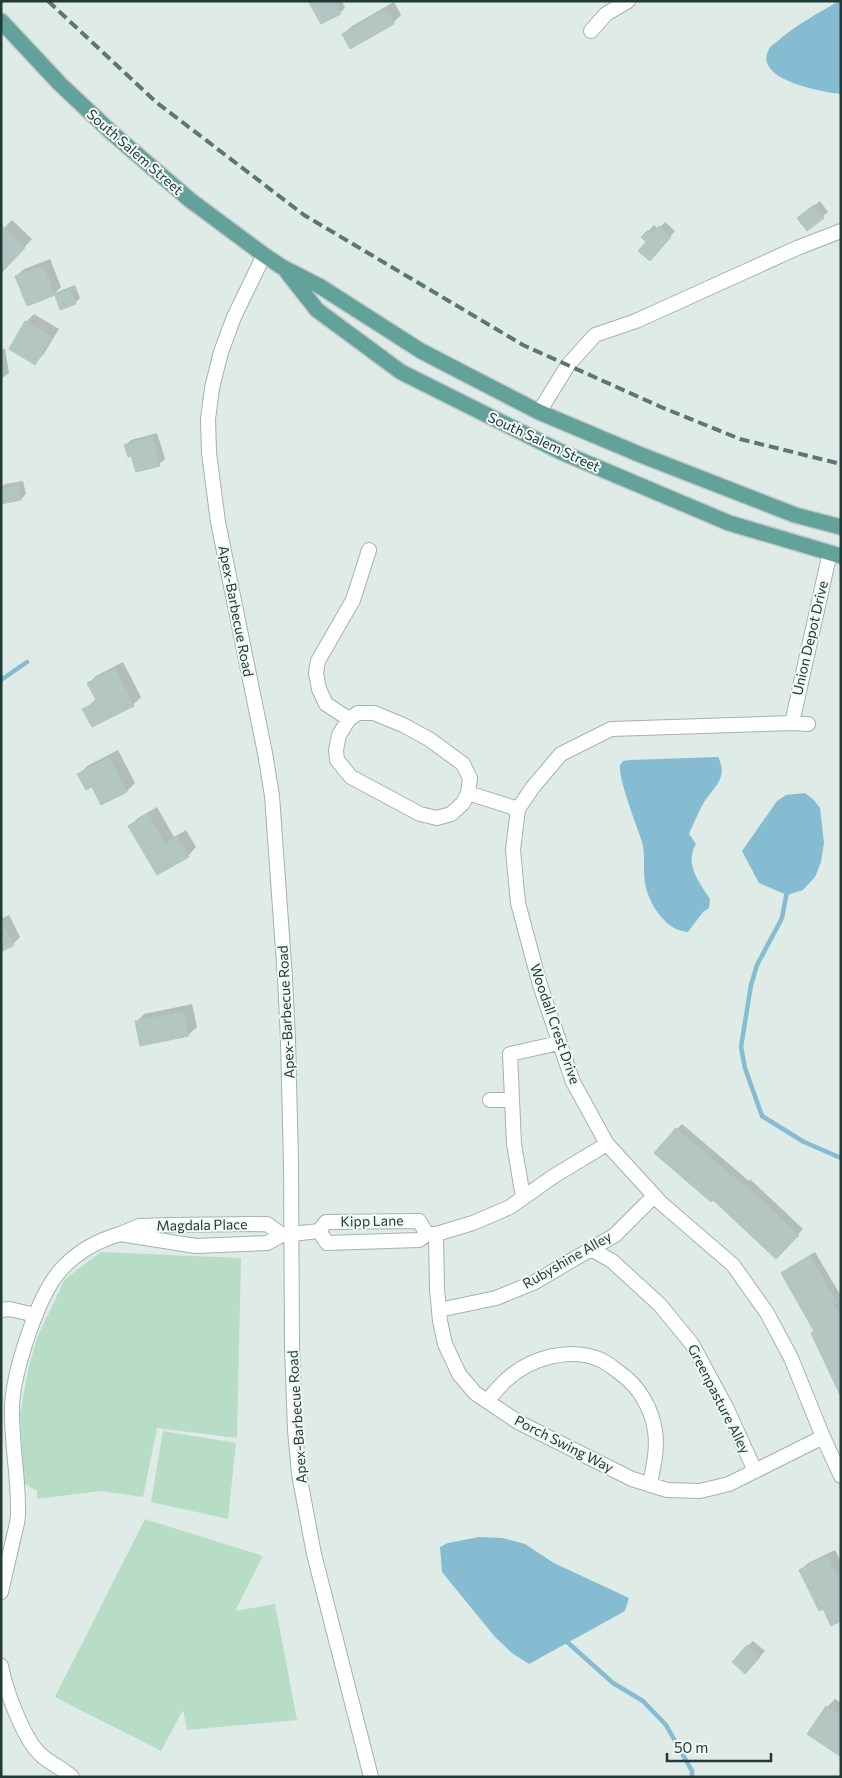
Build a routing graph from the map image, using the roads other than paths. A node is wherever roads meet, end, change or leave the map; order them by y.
1 (628, 1) edge
2 (1, 21) edge
3 (590, 31) dead end
4 (841, 231) edge
5 (273, 261) junction
6 (539, 412) junction
7 (841, 527) edge
8 (368, 550) dead end
9 (835, 554) edge
10 (348, 719) junction
11 (792, 723) junction
12 (808, 724) dead end
13 (468, 793) junction
14 (518, 809) junction
15 (559, 1042) junction
16 (490, 1100) dead end
17 (512, 1100) junction
18 (607, 1144) junction
19 (654, 1196) junction
20 (524, 1197) junction
21 (319, 1231) junction
22 (120, 1234) junction
23 (432, 1234) junction
24 (286, 1235) junction
25 (591, 1249) junction
26 (1, 1310) edge
27 (439, 1310) junction
28 (36, 1315) junction
29 (487, 1401) junction
30 (7, 1424) edge
31 (823, 1437) junction
32 (755, 1471) junction
33 (841, 1476) edge
34 (650, 1485) junction
35 (1, 1592) edge
36 (1, 1666) edge
37 (72, 1777) edge
38 (371, 1777) edge

1 - 3 street
2 - 5 main road, South Salem Street
4 - 6 street
5 - 6 main road, South Salem Street
5 - 9 main road, South Salem Street
5 - 24 street, Apex-Barbecue Road
6 - 7 main road, South Salem Street
8 - 10 street
9 - 11 street, Union Depot Drive
10 - 13 street
10 - 13 street
11 - 12 street, Woodall Crest Drive
11 - 14 street, Woodall Crest Drive
13 - 14 street
14 - 15 street, Woodall Crest Drive
15 - 17 street
15 - 18 street, Woodall Crest Drive
16 - 17 street
17 - 20 street
18 - 19 street, Woodall Crest Drive
18 - 20 street, Kipp Lane
19 - 25 street, Rubyshine Alley
19 - 31 street, Woodall Crest Drive
20 - 23 street, Kipp Lane
21 - 23 street, Kipp Lane
21 - 23 street, Kipp Lane
21 - 24 street
22 - 24 street, Magdala Place
22 - 24 street, Magdala Place
22 - 28 street, Magdala Place
23 - 27 street, Porch Swing Way
24 - 38 street, Apex-Barbecue Road
25 - 27 street, Rubyshine Alley
25 - 32 street, Greenpasture Alley
26 - 28 street
27 - 29 street, Porch Swing Way
28 - 30 street, Magdala Place
29 - 34 street, Porch Swing Way
29 - 34 street
30 - 35 street, Magdala Place
31 - 32 street, Porch Swing Way
31 - 33 street, Woodall Crest Drive
32 - 34 street, Porch Swing Way
36 - 37 street

